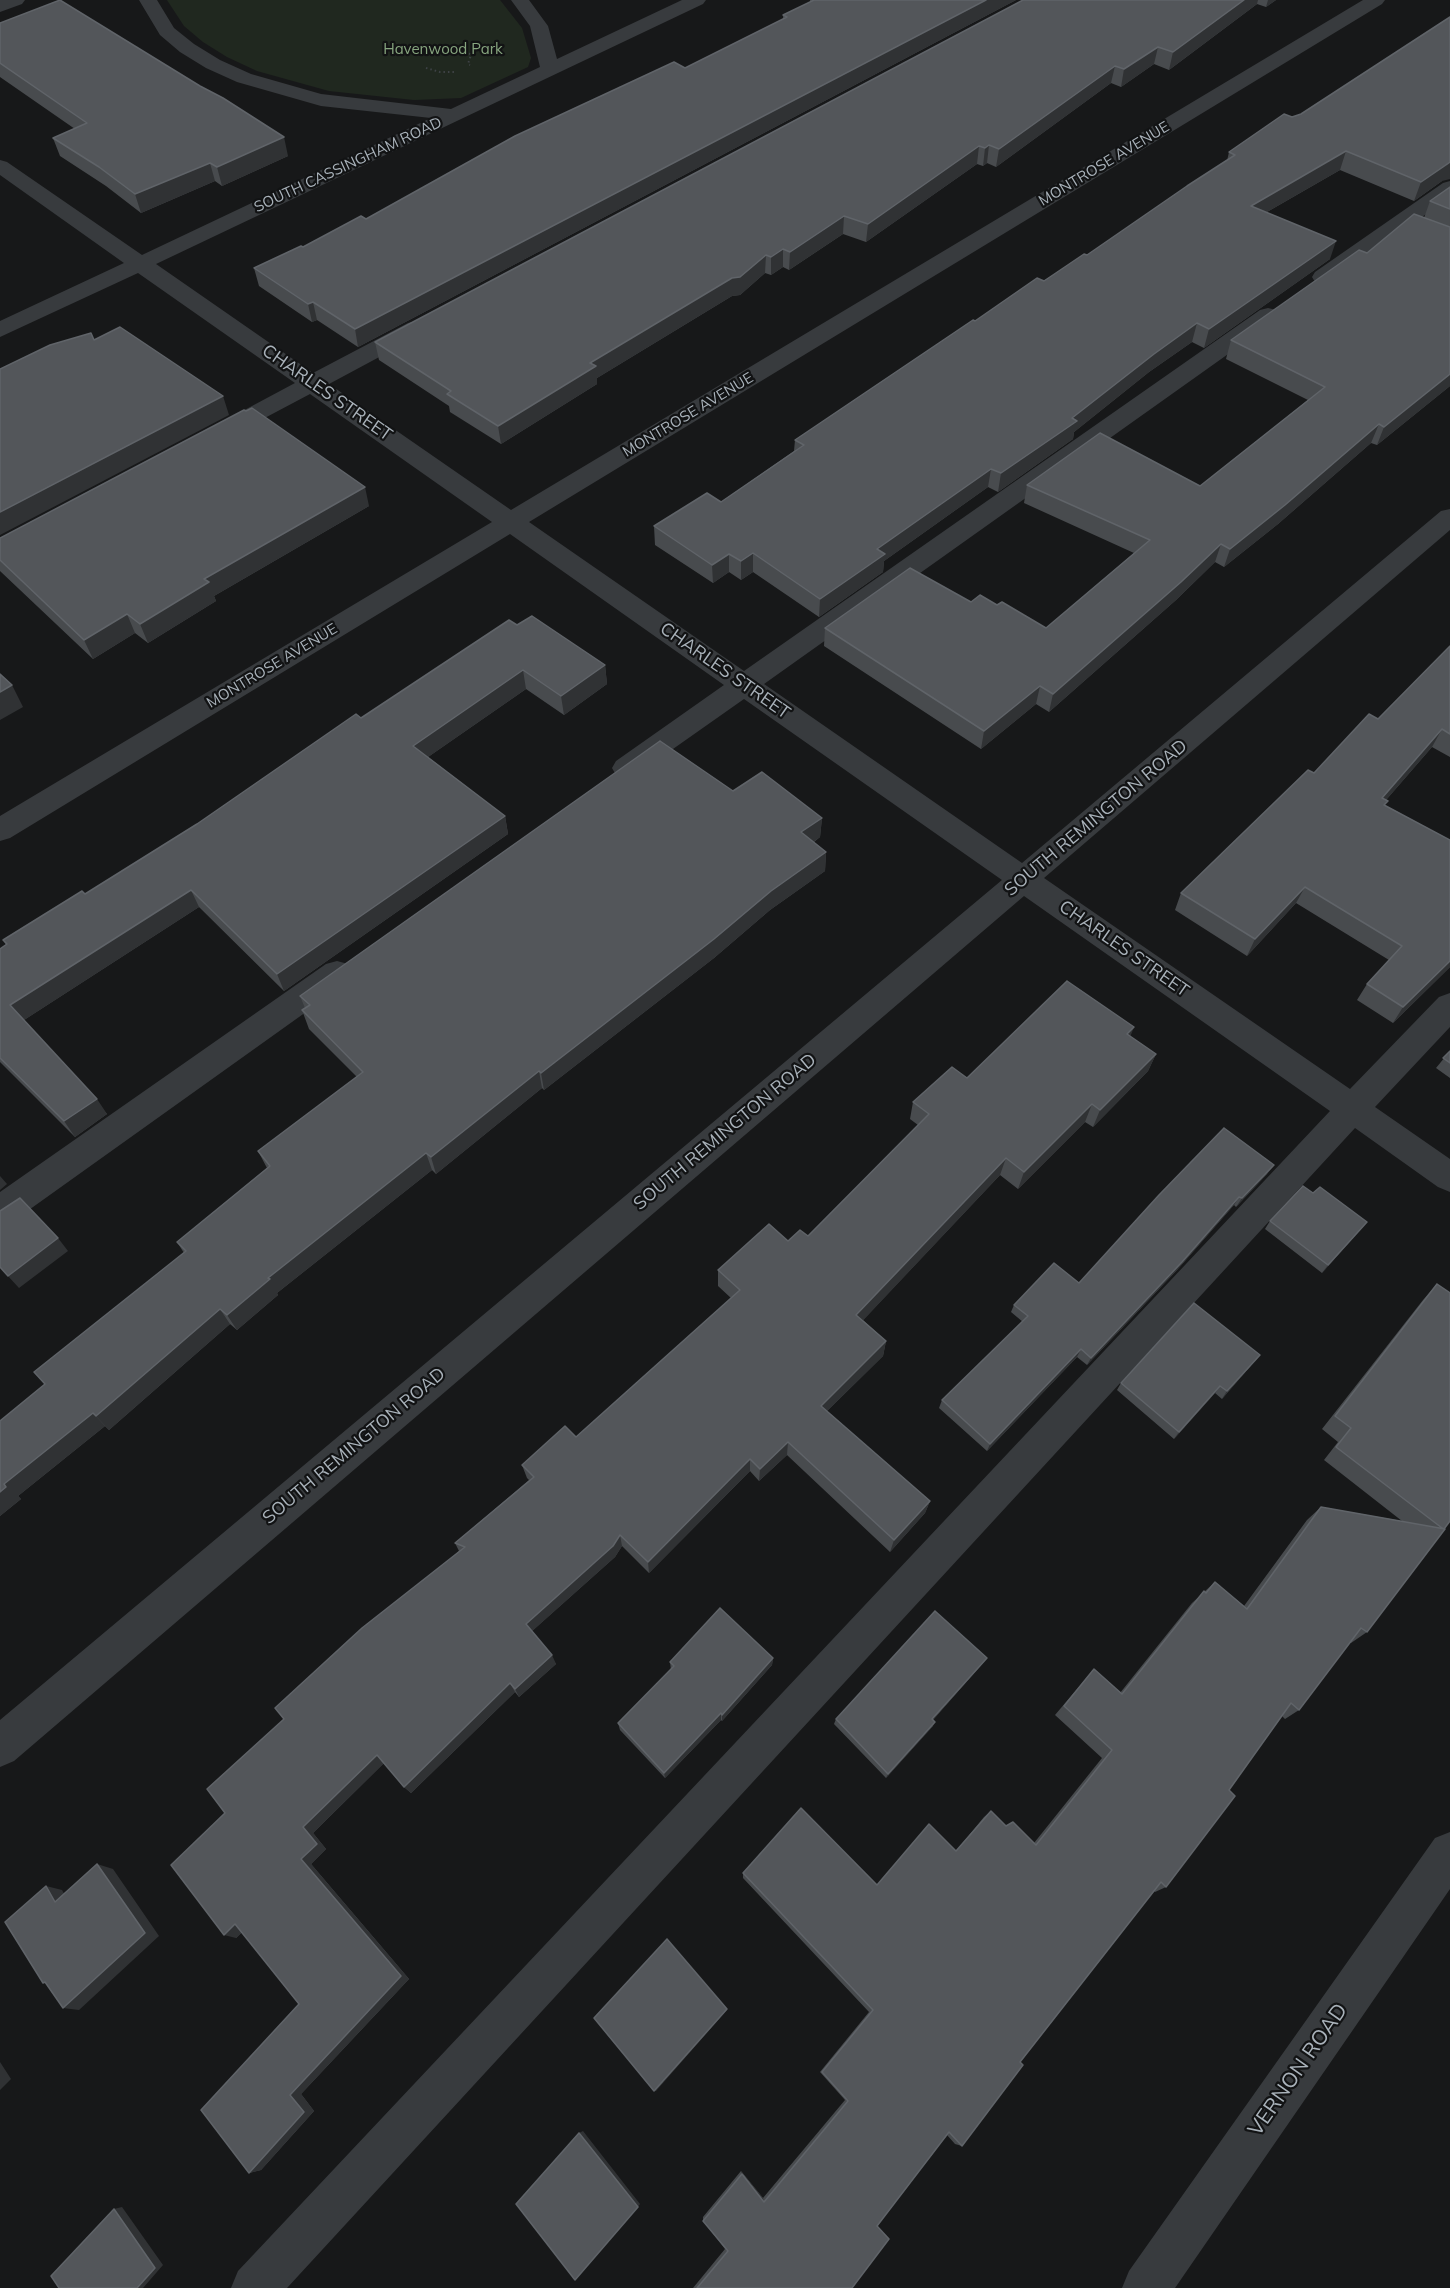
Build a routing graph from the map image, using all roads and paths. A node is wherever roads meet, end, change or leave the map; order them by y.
1 (16, 0) edge
2 (148, 0) edge
3 (520, 0) edge
4 (697, 0) edge
5 (1376, 0) edge
6 (0, 6) edge
7 (550, 68) junction
8 (454, 115) junction
9 (0, 166) edge
10 (1450, 187) edge
11 (141, 264) junction
12 (438, 316) edge
13 (0, 330) edge
14 (312, 383) junction
15 (198, 444) edge
16 (1450, 517) edge
17 (511, 522) junction
18 (745, 685) junction
19 (607, 782) edge
20 (0, 831) edge
21 (1023, 879) junction
22 (353, 962) edge
23 (1450, 1006) edge
24 (1352, 1109) junction
25 (1450, 1177) edge
26 (0, 1210) edge
27 (0, 1747) edge
28 (1450, 1853) edge
29 (255, 2288) edge
30 (1146, 2288) edge

1 - 6 street
2 - 8 street
3 - 7 street
4 - 7 street, SOUTH CASSINGHAM ROAD
5 - 17 street, MONTROSE AVENUE
7 - 8 street, SOUTH CASSINGHAM ROAD
8 - 11 street, SOUTH CASSINGHAM ROAD
9 - 11 street, CHARLES STREET
10 - 18 street
11 - 13 street, SOUTH CASSINGHAM ROAD
11 - 14 street, CHARLES STREET
12 - 14 street
14 - 15 street
14 - 17 street, CHARLES STREET
16 - 21 street, SOUTH REMINGTON ROAD
17 - 18 street, CHARLES STREET
17 - 20 street, MONTROSE AVENUE
18 - 19 street
18 - 21 street, CHARLES STREET
21 - 24 street, CHARLES STREET
21 - 27 street, SOUTH REMINGTON ROAD
22 - 26 street
23 - 24 street
24 - 25 street, CHARLES STREET
24 - 29 street
28 - 30 street, VERNON ROAD

